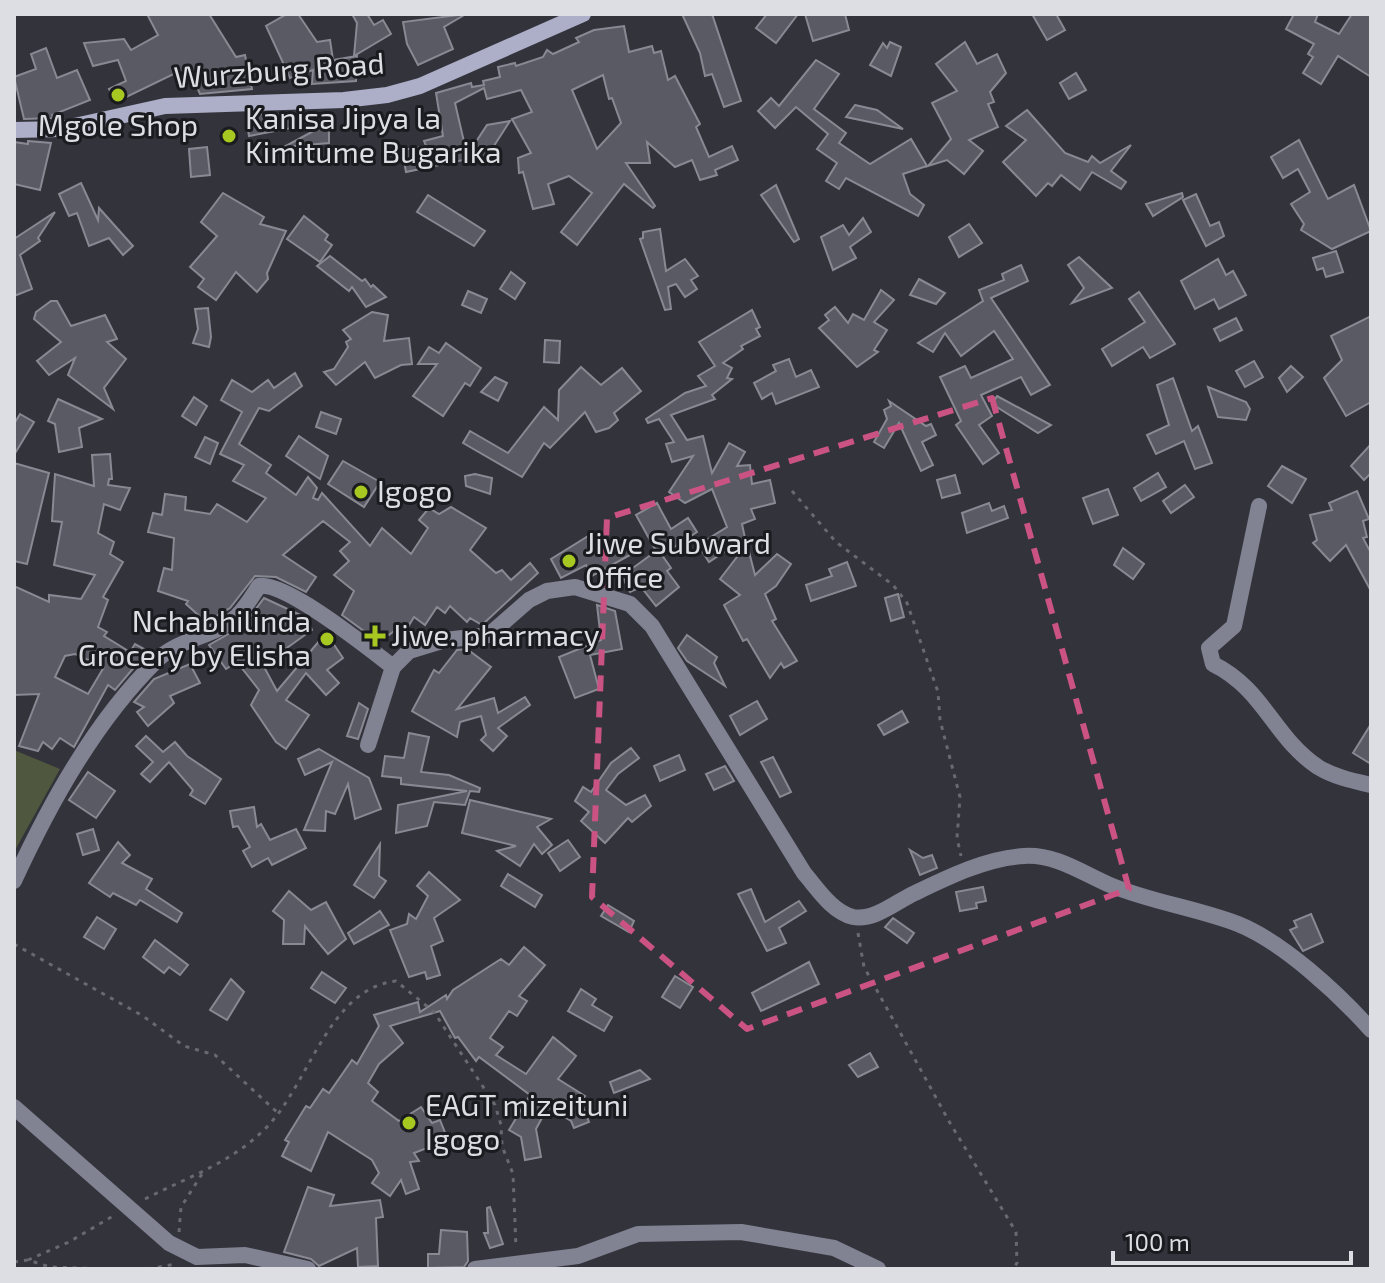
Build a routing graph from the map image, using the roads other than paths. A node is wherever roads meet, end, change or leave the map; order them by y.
1 (583, 14) edge
2 (14, 130) edge
3 (1259, 506) dead end
4 (393, 667) junction
5 (368, 745) dead end
6 (1371, 785) edge
7 (14, 881) edge
8 (1371, 1030) edge
9 (14, 1107) edge
10 (580, 1262) edge
11 (308, 1269) edge
12 (475, 1269) edge
13 (878, 1269) edge

1 - 2 main road, Wurzburg Road
3 - 6 street
4 - 5 street
4 - 7 street
4 - 8 street
9 - 11 street
10 - 12 street
10 - 13 street

